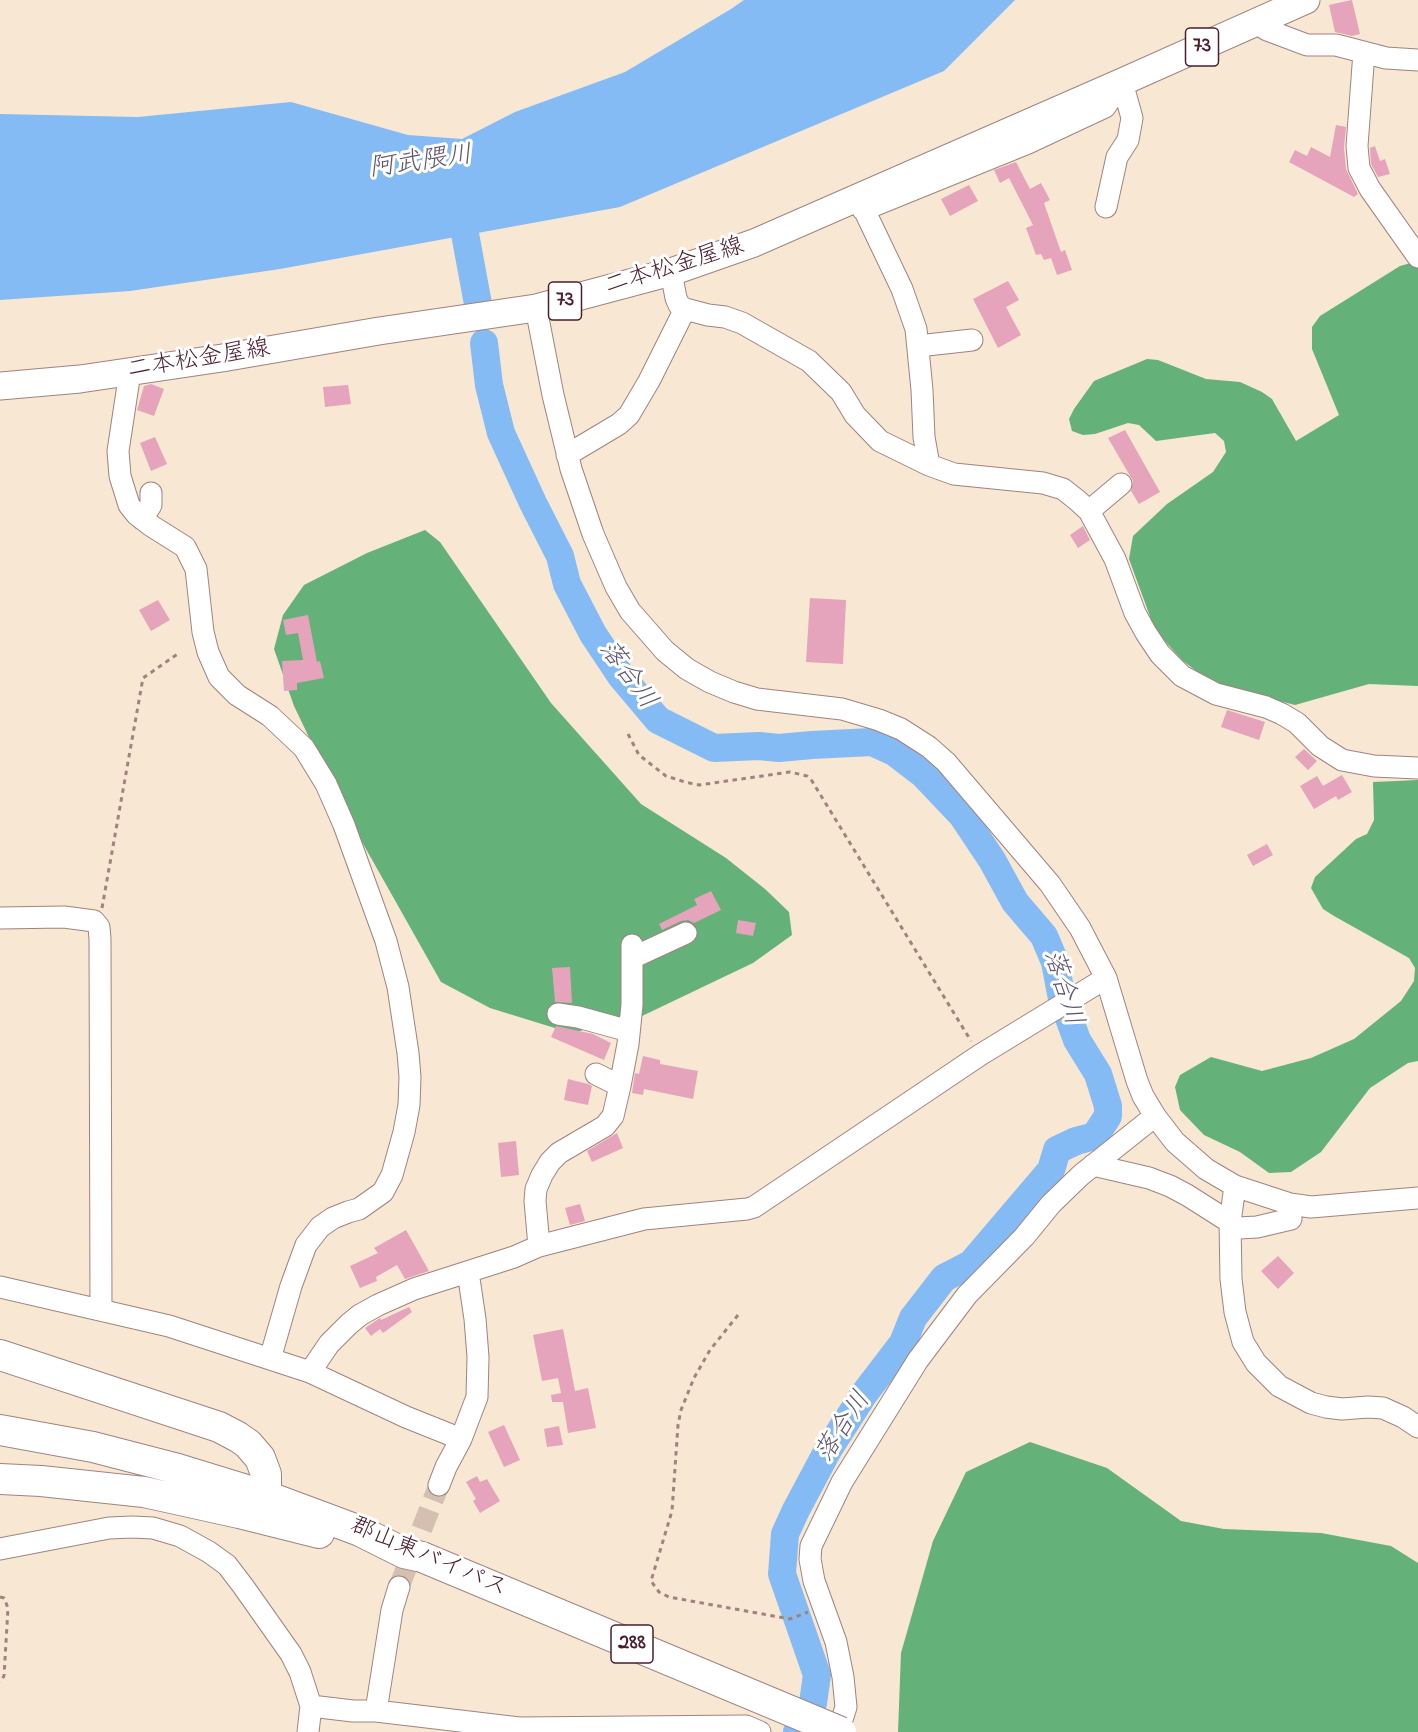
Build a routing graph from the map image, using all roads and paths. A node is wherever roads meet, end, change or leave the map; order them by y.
1 (1306, 0) edge
2 (1256, 23) junction
3 (1364, 52) junction
4 (1418, 60) edge
5 (1122, 82) junction
6 (861, 203) junction
7 (1106, 207) dead end
8 (1418, 257) edge
9 (671, 272) junction
10 (536, 308) junction
11 (685, 309) junction
12 (972, 340) dead end
13 (918, 346) junction
14 (130, 372) junction
15 (0, 386) edge
16 (567, 455) junction
17 (929, 465) junction
18 (1121, 484) dead end
19 (151, 493) dead end
20 (1089, 511) junction
21 (142, 519) junction
22 (178, 653) dead end
23 (628, 734) dead end
24 (1418, 768) edge
25 (0, 918) edge
26 (99, 927) junction
27 (686, 933) dead end
28 (1106, 978) junction
29 (558, 1014) dead end
30 (629, 1031) junction
31 (980, 1055) junction
32 (596, 1074) dead end
33 (620, 1086) junction
34 (1155, 1116) junction
35 (1094, 1166) junction
36 (1236, 1186) junction
37 (1418, 1198) edge
38 (1291, 1219) dead end
39 (1230, 1222) junction
40 (539, 1246) junction
41 (468, 1272) junction
42 (0, 1287) edge
43 (101, 1310) junction
44 (738, 1315) dead end
45 (0, 1355) edge
46 (270, 1359) junction
47 (310, 1372) junction
48 (1418, 1427) edge
49 (0, 1430) edge
50 (461, 1439) junction
51 (0, 1479) edge
52 (439, 1485) tunnel mouth
53 (266, 1496) junction
54 (0, 1549) edge
55 (413, 1555) junction
56 (399, 1587) tunnel mouth
57 (0, 1597) edge
58 (804, 1613) dead end
59 (0, 1682) edge
60 (310, 1707) junction
61 (376, 1711) junction
62 (308, 1732) edge
63 (760, 1732) edge
64 (840, 1732) edge

1 - 2 main road, 二本松金屋線 / 73
2 - 3 street
2 - 5 main road, 二本松金屋線 / 73
3 - 4 street
3 - 8 street
5 - 6 main road, 二本松金屋線 / 73
5 - 7 street
6 - 9 main road, 二本松金屋線 / 73
6 - 13 street
9 - 10 main road, 二本松金屋線 / 73
9 - 11 street
10 - 14 main road, 二本松金屋線 / 73
10 - 16 street
11 - 16 street
11 - 17 street
12 - 13 street
13 - 17 street
14 - 15 main road, 二本松金屋線 / 73
14 - 21 street
16 - 28 street
17 - 20 street
18 - 20 street
19 - 21 street
20 - 24 street
21 - 46 street
22 - 26 path
23 - 31 path
25 - 26 street
26 - 43 street
27 - 30 street
28 - 31 street
28 - 34 street
29 - 30 street
30 - 33 street
31 - 40 street
32 - 33 street
33 - 40 street
34 - 35 street
34 - 36 street
35 - 39 street
35 - 64 street
36 - 37 street
36 - 39 street
38 - 39 street
39 - 48 street
40 - 41 street
41 - 47 street
41 - 50 street
42 - 43 street
43 - 46 street
44 - 58 path
45 - 53 highway
46 - 47 street
47 - 50 street
49 - 53 highway, 郡山東バイパス / 288
50 - 52 street
51 - 55 highway
53 - 55 highway, 郡山東バイパス / 288
54 - 60 street
55 - 64 highway, 郡山東バイパス / 288, bridge
56 - 61 street
57 - 59 path
60 - 61 street
60 - 62 street
61 - 63 street

